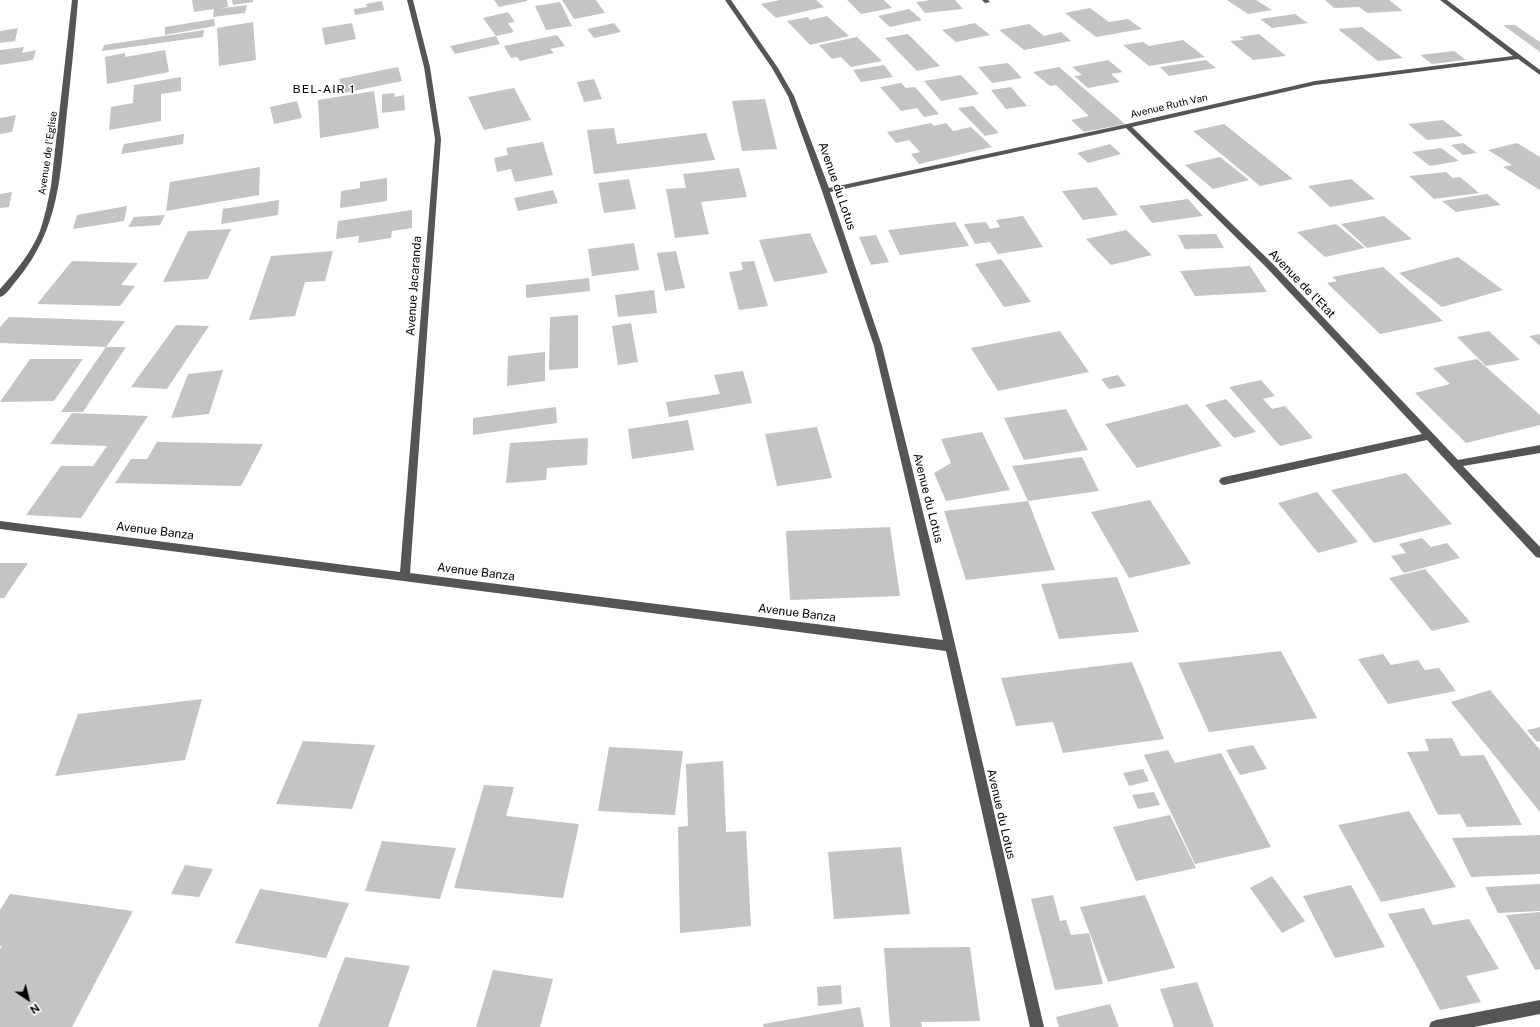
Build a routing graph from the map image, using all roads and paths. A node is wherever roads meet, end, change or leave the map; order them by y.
1 (75, 0) edge
2 (410, 0) edge
3 (728, 0) edge
4 (1443, 0) edge
5 (1519, 57) junction
6 (1540, 72) edge
7 (1126, 126) junction
8 (826, 191) junction
9 (0, 294) edge
10 (1430, 436) junction
11 (1540, 449) edge
12 (1455, 464) junction
13 (1224, 481) dead end
14 (0, 525) edge
15 (1540, 554) edge
16 (405, 576) junction
17 (948, 646) junction
18 (1540, 1007) edge
19 (1037, 1027) edge
20 (1436, 1027) edge

1 - 9 street, Avenue de l'Eglise
2 - 16 street, Avenue Jacaranda
3 - 8 street, Avenue du Lotus
4 - 5 street
5 - 6 street
5 - 7 street, Avenue Ruth Van
7 - 8 street, Avenue Ruth Van
7 - 10 street, Avenue de l'Etat
8 - 17 street, Avenue du Lotus
10 - 12 street, Avenue de l'Etat
10 - 13 street
11 - 12 street
12 - 15 street, Avenue de l'Etat
14 - 16 street, Avenue Banza
16 - 17 street, Avenue Banza
17 - 19 street, Avenue du Lotus
18 - 20 street

